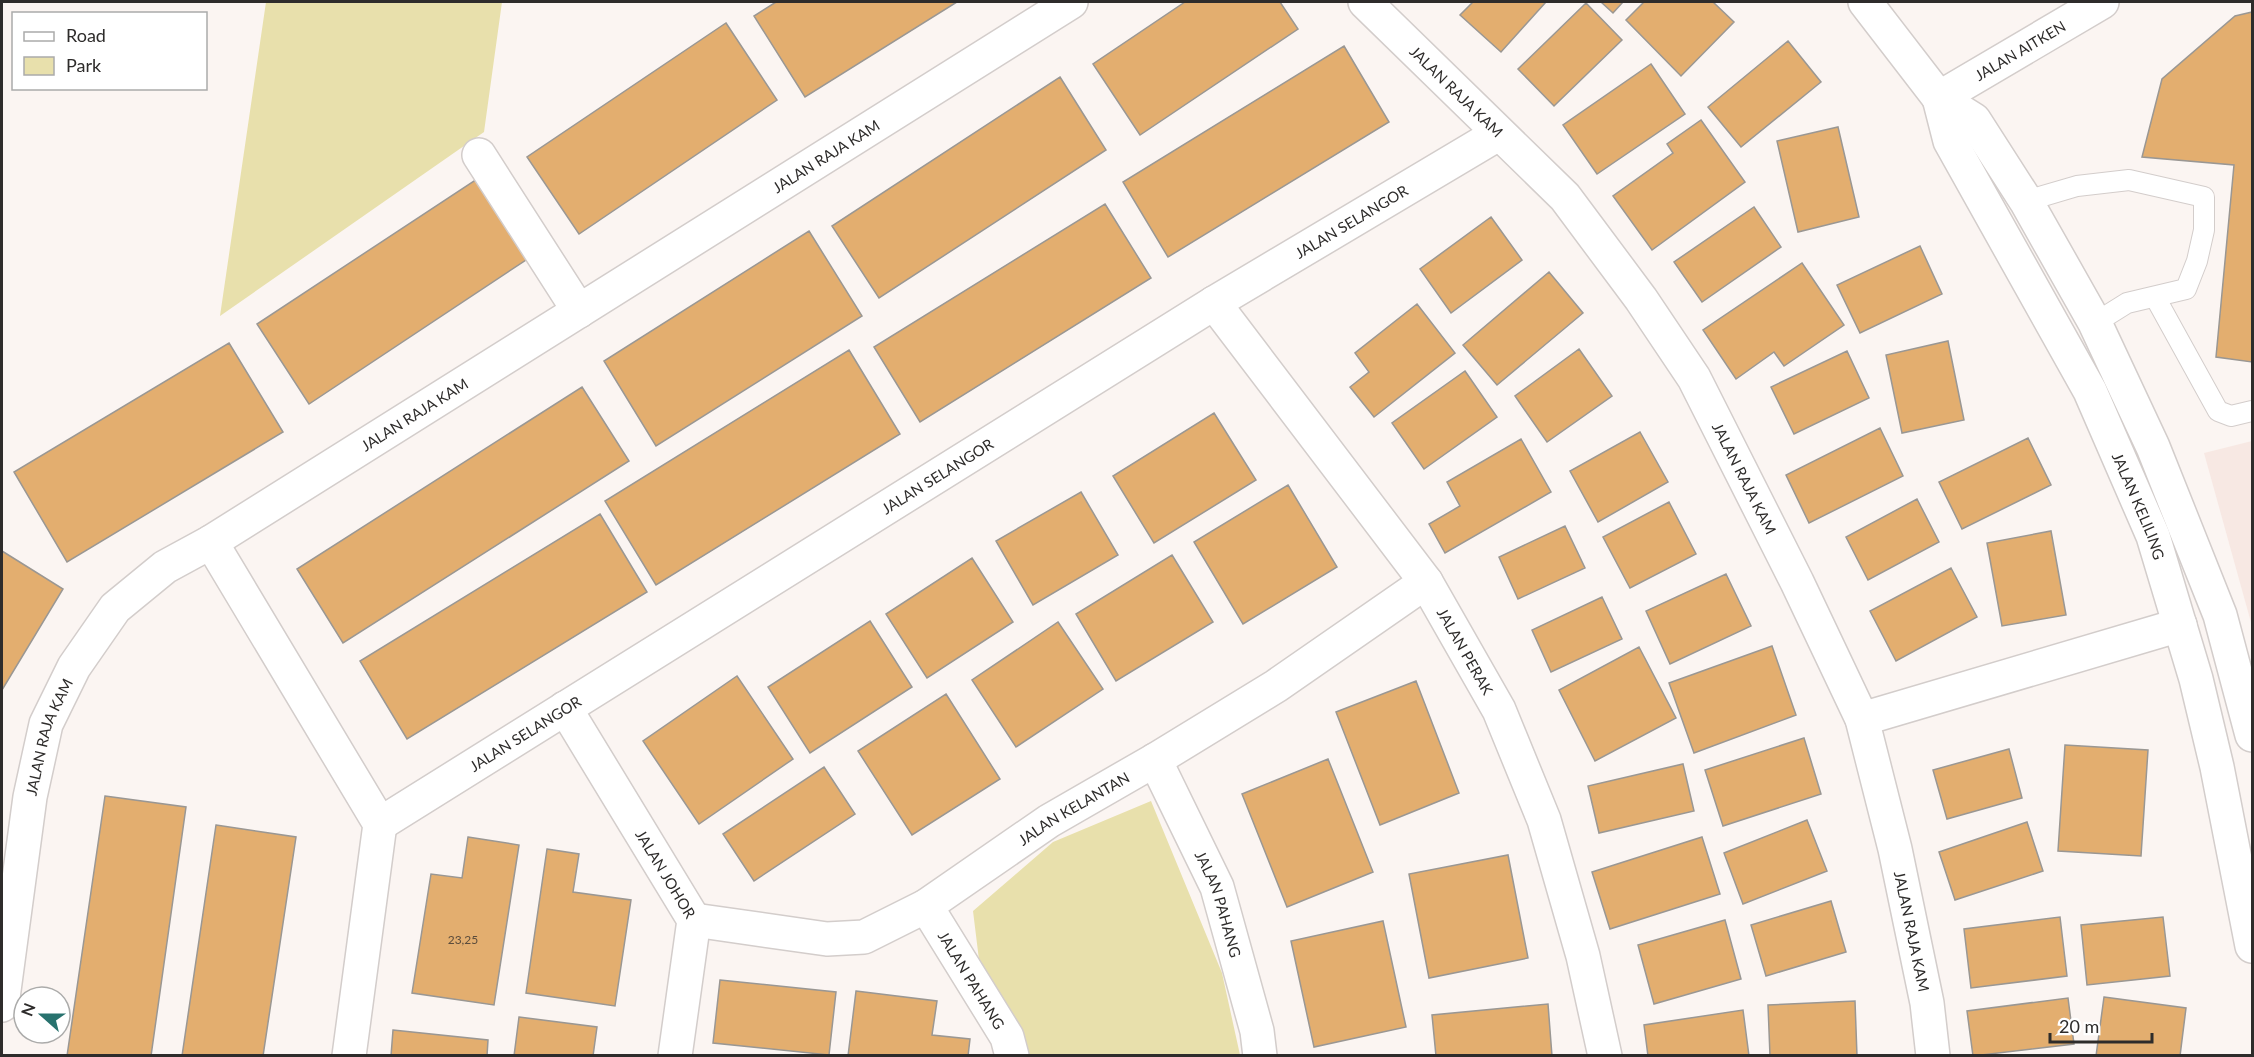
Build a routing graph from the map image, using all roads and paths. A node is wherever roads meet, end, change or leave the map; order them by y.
1 (1071, 2) edge
2 (1365, 2) edge
3 (1865, 2) edge
4 (2102, 2) edge
5 (1939, 98) junction
6 (1498, 134) junction
7 (479, 155) dead end
8 (2026, 201) junction
9 (2155, 297) junction
10 (1214, 303) junction
11 (579, 311) junction
12 (2095, 323) junction
13 (2253, 411) edge
14 (211, 542) junction
15 (1426, 582) junction
16 (2180, 625) junction
17 (565, 708) junction
18 (1862, 719) junction
19 (2253, 735) edge
20 (1155, 760) junction
21 (380, 824) junction
22 (926, 906) junction
23 (694, 920) junction
24 (2253, 946) edge
25 (2, 1005) edge
26 (349, 1056) edge
27 (675, 1056) edge
28 (1012, 1056) edge
29 (1260, 1056) edge
30 (1605, 1056) edge
31 (1934, 1056) edge

1 - 11 street, JALAN RAJA KAM
2 - 6 street, JALAN RAJA KAM
3 - 5 street, JALAN KELILING
4 - 5 street, JALAN AITKEN
5 - 8 street, JALAN KELILING
5 - 16 street, JALAN KELILING
6 - 10 street, JALAN SELANGOR
6 - 18 street, JALAN RAJA KAM
7 - 11 street
8 - 9 lane
8 - 12 street, JALAN KELILING
9 - 12 lane
9 - 13 lane
10 - 15 street, JALAN PERAK
10 - 17 street, JALAN SELANGOR
11 - 14 street, JALAN RAJA KAM
12 - 19 street, JALAN KELILING
14 - 21 street
14 - 25 street, JALAN RAJA KAM
15 - 20 street, JALAN KELANTAN
15 - 30 street, JALAN PERAK
16 - 18 street
16 - 24 street, JALAN KELILING
17 - 21 street, JALAN SELANGOR
17 - 23 street, JALAN JOHOR
18 - 31 street, JALAN RAJA KAM
20 - 22 street, JALAN KELANTAN
20 - 29 street, JALAN PAHANG
21 - 26 street
22 - 23 street, JALAN KELANTAN
22 - 28 street, JALAN PAHANG
23 - 27 street, JALAN JOHOR

